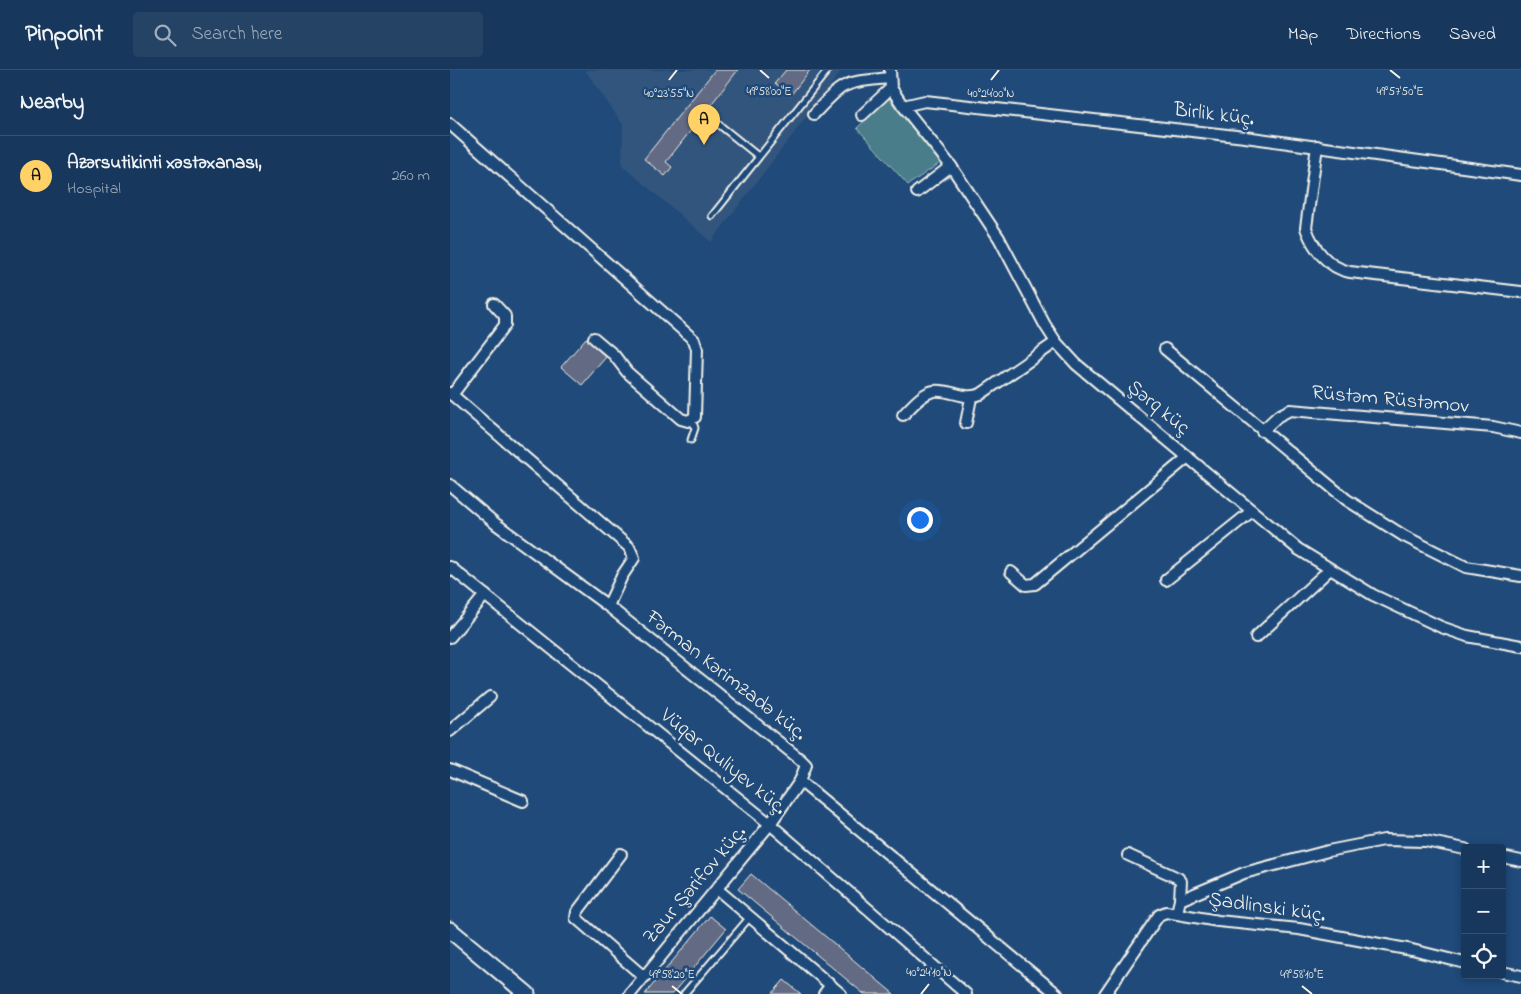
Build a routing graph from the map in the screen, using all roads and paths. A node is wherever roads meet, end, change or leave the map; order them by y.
1 (828, 70) edge
2 (890, 78) edge
3 (903, 106) junction
4 (814, 114) dead end
5 (862, 115) dead end
6 (712, 119) dead end
7 (450, 124) edge
8 (1317, 146) junction
9 (758, 156) junction
10 (951, 166) junction
11 (1521, 175) edge
12 (917, 192) dead end
13 (712, 216) dead end
14 (1521, 292) edge
15 (494, 304) dead end
16 (594, 338) dead end
17 (1056, 342) junction
18 (1165, 349) dead end
19 (451, 394) edge
20 (971, 398) junction
21 (903, 416) dead end
22 (692, 420) junction
23 (966, 423) dead end
24 (1262, 431) junction
25 (1521, 432) edge
26 (690, 440) dead end
27 (1188, 457) junction
28 (450, 485) edge
29 (1252, 511) junction
30 (450, 567) edge
31 (1329, 570) junction
32 (1011, 572) dead end
33 (1521, 576) edge
34 (1166, 580) dead end
35 (485, 595) junction
36 (608, 606) junction
37 (450, 637) edge
38 (1256, 637) dead end
39 (1521, 646) edge
40 (490, 697) dead end
41 (450, 731) edge
42 (450, 770) edge
43 (800, 781) junction
44 (523, 801) dead end
45 (770, 824) junction
46 (1461, 848) edge
47 (621, 854) dead end
48 (1128, 855) dead end
49 (1506, 858) edge
50 (1521, 861) edge
51 (717, 889) junction
52 (1180, 900) junction
53 (1177, 912) junction
54 (750, 917) junction
55 (450, 930) edge
56 (1461, 962) edge
57 (1506, 973) edge
58 (1521, 976) edge
59 (644, 977) junction
60 (831, 985) junction
61 (527, 994) edge
62 (630, 994) edge
63 (684, 994) edge
64 (824, 994) edge
65 (841, 994) edge
66 (966, 994) edge
67 (1057, 994) edge
68 (1105, 994) edge

1 - 9 lane
2 - 3 street, Şərq küç
2 - 4 street
2 - 5 street
3 - 8 street, Birlik küç.
3 - 10 street, Şərq küç
6 - 9 lane
7 - 22 street
8 - 11 street, Birlik küç.
8 - 14 street
9 - 13 lane
10 - 12 street
10 - 17 street, Şərq küç
15 - 19 street
16 - 22 street
17 - 20 street
17 - 27 street, Şərq küç
18 - 24 street
19 - 36 street
20 - 21 street
20 - 23 street
22 - 26 lane
24 - 25 street, Rüstəm Rüstəmov
24 - 33 street
27 - 29 street, Şərq küç
27 - 32 street
28 - 36 street
29 - 31 street, Şərq küç
29 - 34 street
30 - 35 street, Vüqar Quliyev küç.
31 - 38 street
31 - 39 street, Şərq küç
35 - 37 street
35 - 45 street, Vüqar Quliyev küç.
36 - 43 street, Fərman Kərimzadə küç.
40 - 41 street
42 - 44 street
43 - 45 street, Zaur Şərifov küç.
43 - 67 street
45 - 51 street, Zaur Şərifov küç.
45 - 66 street, Vüqar Quliyev küç.
46 - 52 street
47 - 59 street
48 - 52 street
49 - 50 street
51 - 54 street
51 - 59 street, Zaur Şərifov küç.
52 - 53 street
53 - 56 street, Şadlinski küç.
53 - 68 street, Şadlinski küç.
54 - 60 street
54 - 63 lane
55 - 61 street
57 - 58 street
59 - 62 street, Zaur Şərifov küç.
60 - 64 street
60 - 65 street

